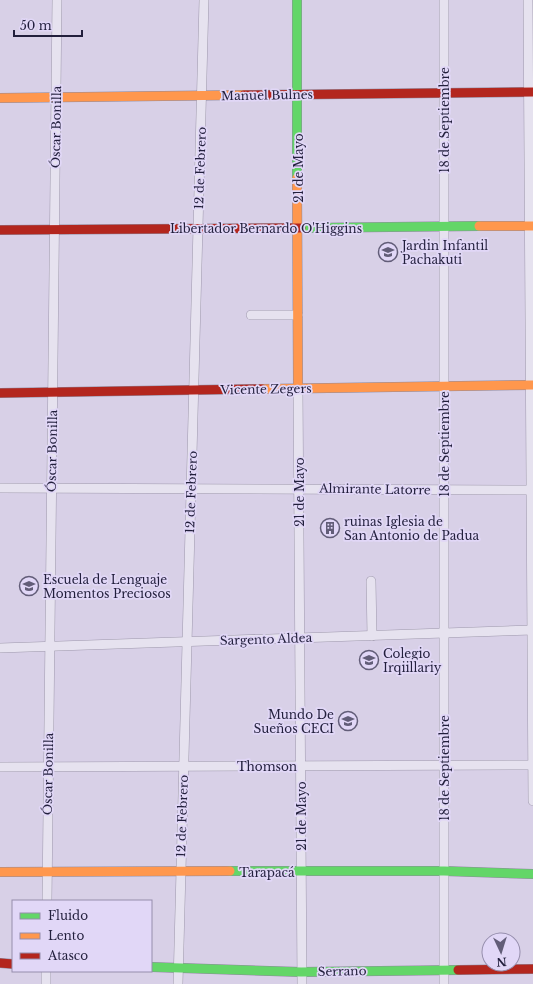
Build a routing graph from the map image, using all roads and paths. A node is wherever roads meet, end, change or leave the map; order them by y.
1 (57, 0) edge
2 (204, 0) edge
3 (297, 0) edge
4 (444, 0) edge
5 (528, 0) edge
6 (531, 92) edge
7 (444, 93) junction
8 (297, 95) junction
9 (202, 96) junction
10 (56, 97) junction
11 (0, 98) edge
12 (531, 226) edge
13 (444, 227) junction
14 (298, 228) junction
15 (198, 229) junction
16 (0, 230) edge
17 (55, 230) junction
18 (251, 315) dead end
19 (298, 315) junction
20 (532, 385) edge
21 (444, 386) junction
22 (298, 388) junction
23 (194, 390) junction
24 (0, 393) edge
25 (53, 393) junction
26 (0, 488) edge
27 (52, 488) junction
28 (191, 488) junction
29 (299, 488) junction
30 (444, 489) junction
31 (532, 490) edge
32 (371, 581) dead end
33 (532, 630) edge
34 (444, 633) junction
35 (372, 636) junction
36 (300, 638) junction
37 (187, 642) junction
38 (50, 646) junction
39 (0, 648) edge
40 (444, 765) junction
41 (533, 765) edge
42 (184, 766) junction
43 (300, 766) junction
44 (0, 767) edge
45 (48, 767) junction
46 (533, 801) edge
47 (444, 871) junction
48 (0, 872) edge
49 (47, 872) junction
50 (181, 872) junction
51 (301, 872) junction
52 (533, 874) edge
53 (47, 900) edge
54 (0, 963) edge
55 (12, 964) edge
56 (152, 968) edge
57 (178, 968) junction
58 (533, 969) edge
59 (444, 970) junction
60 (46, 972) edge
61 (302, 972) junction
62 (46, 984) edge
63 (178, 984) edge
64 (302, 984) edge
65 (444, 984) edge

1 - 10 street, Óscar Bonilla
2 - 9 street, 12 de Febrero
3 - 8 street, 21 de Mayo
4 - 7 street, 18 de Septiembre
5 - 6 street
6 - 7 street, Manuel Bulnes
6 - 12 street
7 - 8 street, Manuel Bulnes
7 - 13 street, 18 de Septiembre
8 - 9 street, Manuel Bulnes
8 - 14 street, 21 de Mayo
9 - 10 street, Manuel Bulnes
9 - 15 street, 12 de Febrero
10 - 11 street, Manuel Bulnes
10 - 17 street, Óscar Bonilla
12 - 13 street, Libertador Bernardo O'Higgins
12 - 20 street
13 - 14 street, Libertador Bernardo O'Higgins
13 - 21 street, 18 de Septiembre
14 - 15 street, Libertador Bernardo O'Higgins
14 - 19 street, 21 de Mayo
15 - 17 street, Libertador Bernardo O'Higgins
15 - 23 street, 12 de Febrero
16 - 17 street, Libertador Bernardo O'Higgins
17 - 25 street, Óscar Bonilla
18 - 19 street
19 - 22 street, 21 de Mayo
20 - 21 street, Vicente Zegers
20 - 31 street
21 - 22 street, Vicente Zegers
21 - 30 street, 18 de Septiembre
22 - 23 street, Vicente Zegers
22 - 29 street, 21 de Mayo
23 - 25 street, Vicente Zegers
23 - 28 street, 12 de Febrero
24 - 25 street, Vicente Zegers
25 - 27 street, Óscar Bonilla
26 - 27 street, Almirante Latorre
27 - 28 street, Almirante Latorre
27 - 38 street, Óscar Bonilla
28 - 29 street, Almirante Latorre
28 - 37 street, 12 de Febrero
29 - 30 street, Almirante Latorre
29 - 36 street, 21 de Mayo
30 - 31 street, Almirante Latorre
30 - 34 street, 18 de Septiembre
31 - 33 street
32 - 35 street
33 - 34 street, Sargento Aldea
33 - 41 street
34 - 35 street, Sargento Aldea
34 - 40 street, 18 de Septiembre
35 - 36 street, Sargento Aldea
36 - 37 street, Sargento Aldea
36 - 43 street, 21 de Mayo
37 - 38 street, Sargento Aldea
37 - 42 street, 12 de Febrero
38 - 39 street, Sargento Aldea
38 - 45 street, Óscar Bonilla
40 - 41 street, Thomson
40 - 43 street, Thomson
40 - 47 street, 18 de Septiembre
41 - 46 street
42 - 43 street, Thomson
42 - 45 street, Thomson
42 - 50 street, 12 de Febrero
43 - 51 street, 21 de Mayo
44 - 45 street, Thomson
45 - 49 street, Óscar Bonilla
47 - 51 street, Tarapacá
47 - 52 street, Tarapacá
47 - 59 street, 18 de Septiembre
48 - 49 street, Tarapacá
49 - 50 street, Tarapacá
49 - 53 street, Óscar Bonilla
50 - 51 street, Tarapacá
50 - 57 street, 12 de Febrero
51 - 61 street, 21 de Mayo
54 - 55 street
56 - 57 street, Serrano
57 - 61 street, Serrano
57 - 63 street, 12 de Febrero
58 - 59 street, Serrano
59 - 61 street, Serrano
59 - 65 street, 18 de Septiembre
60 - 62 street
61 - 64 street, 21 de Mayo

